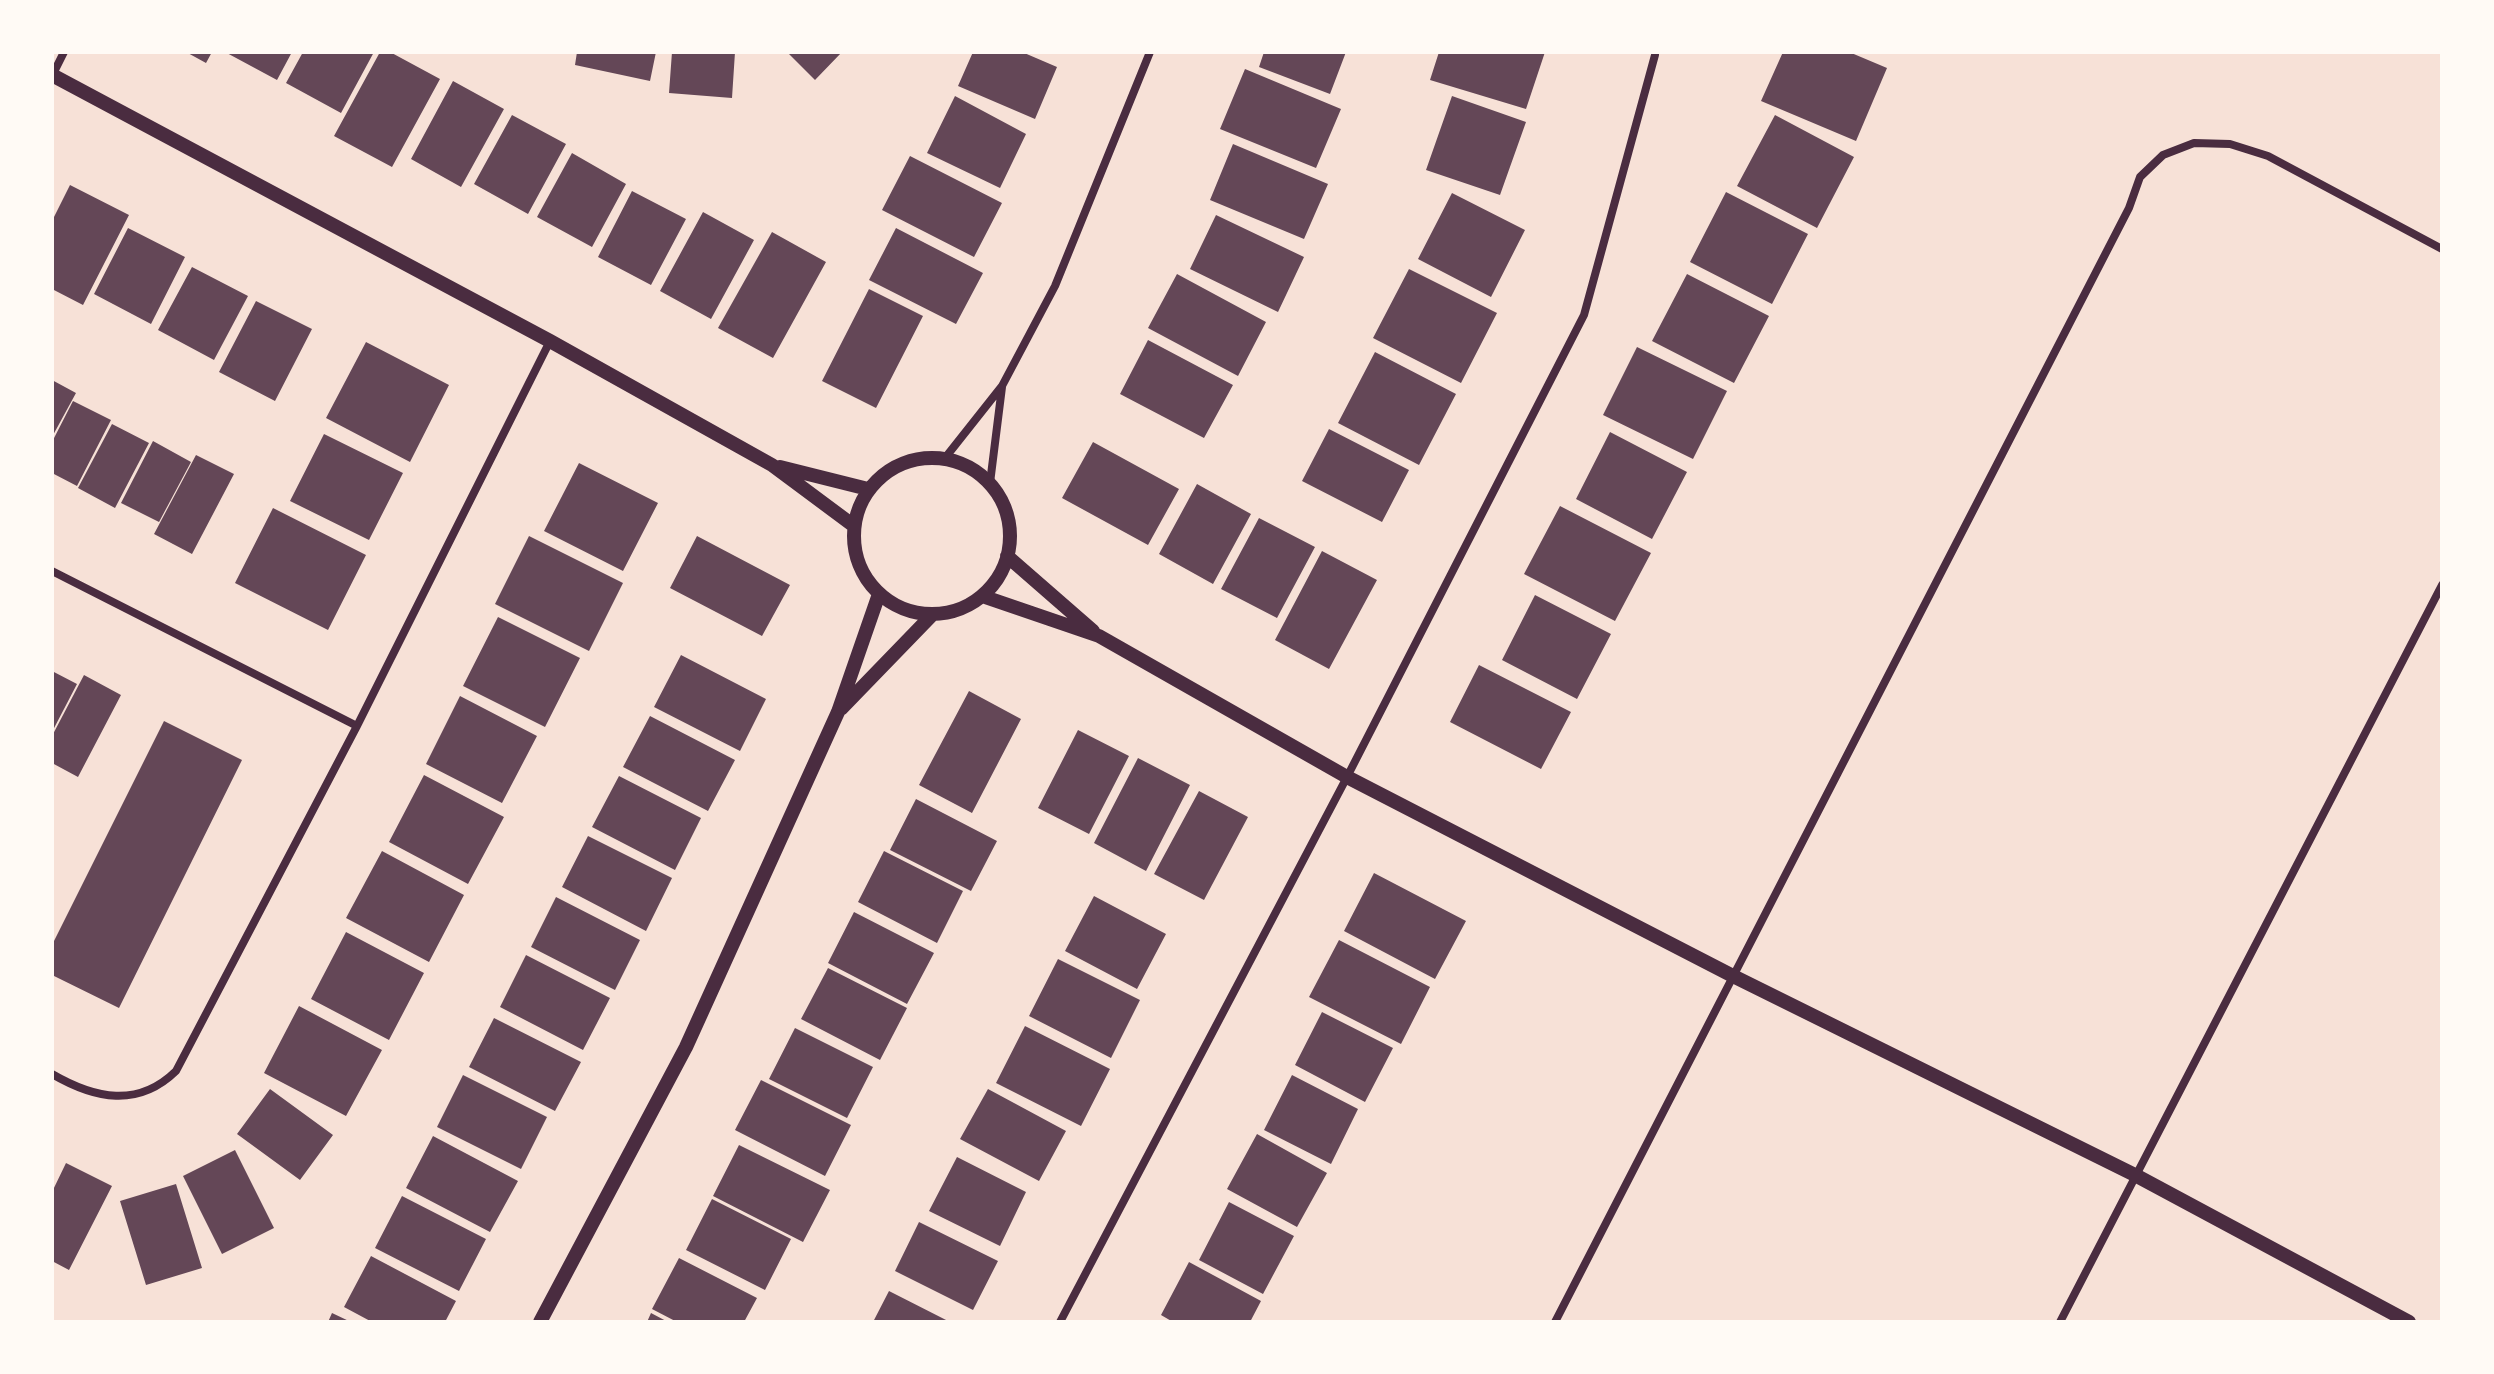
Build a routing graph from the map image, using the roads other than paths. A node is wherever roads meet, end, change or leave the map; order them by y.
1 (64, 52) edge
2 (1150, 52) edge
3 (1655, 55) dead end
4 (52, 75) edge
5 (2442, 249) edge
6 (550, 341) junction
7 (1002, 386) junction
8 (945, 458) junction
9 (772, 465) junction
10 (990, 483) junction
11 (868, 489) junction
12 (854, 526) junction
13 (1007, 556) junction
14 (52, 571) edge
15 (2442, 585) edge
16 (879, 594) junction
17 (982, 596) junction
18 (933, 614) junction
19 (1099, 636) junction
20 (838, 712) junction
21 (357, 726) junction
22 (1347, 777) junction
23 (1733, 976) junction
24 (52, 1074) edge
25 (2135, 1175) junction
26 (540, 1322) edge
27 (1060, 1322) edge
28 (1555, 1322) edge
29 (2060, 1322) edge
30 (2409, 1322) edge

1 - 4 street
2 - 7 street
3 - 22 street
4 - 6 street
5 - 23 street
6 - 9 street
6 - 21 street
7 - 8 street
7 - 10 street
8 - 10 street
8 - 11 street
9 - 11 street
9 - 12 street
10 - 13 street
11 - 12 street
12 - 16 street
13 - 17 street
13 - 19 street
14 - 21 street
15 - 25 street
16 - 18 street
16 - 20 street
17 - 18 street
17 - 19 street
18 - 20 street
19 - 22 street
20 - 26 street
21 - 24 street
22 - 23 street
22 - 27 street
23 - 25 street
23 - 28 street
25 - 29 street
25 - 30 street

